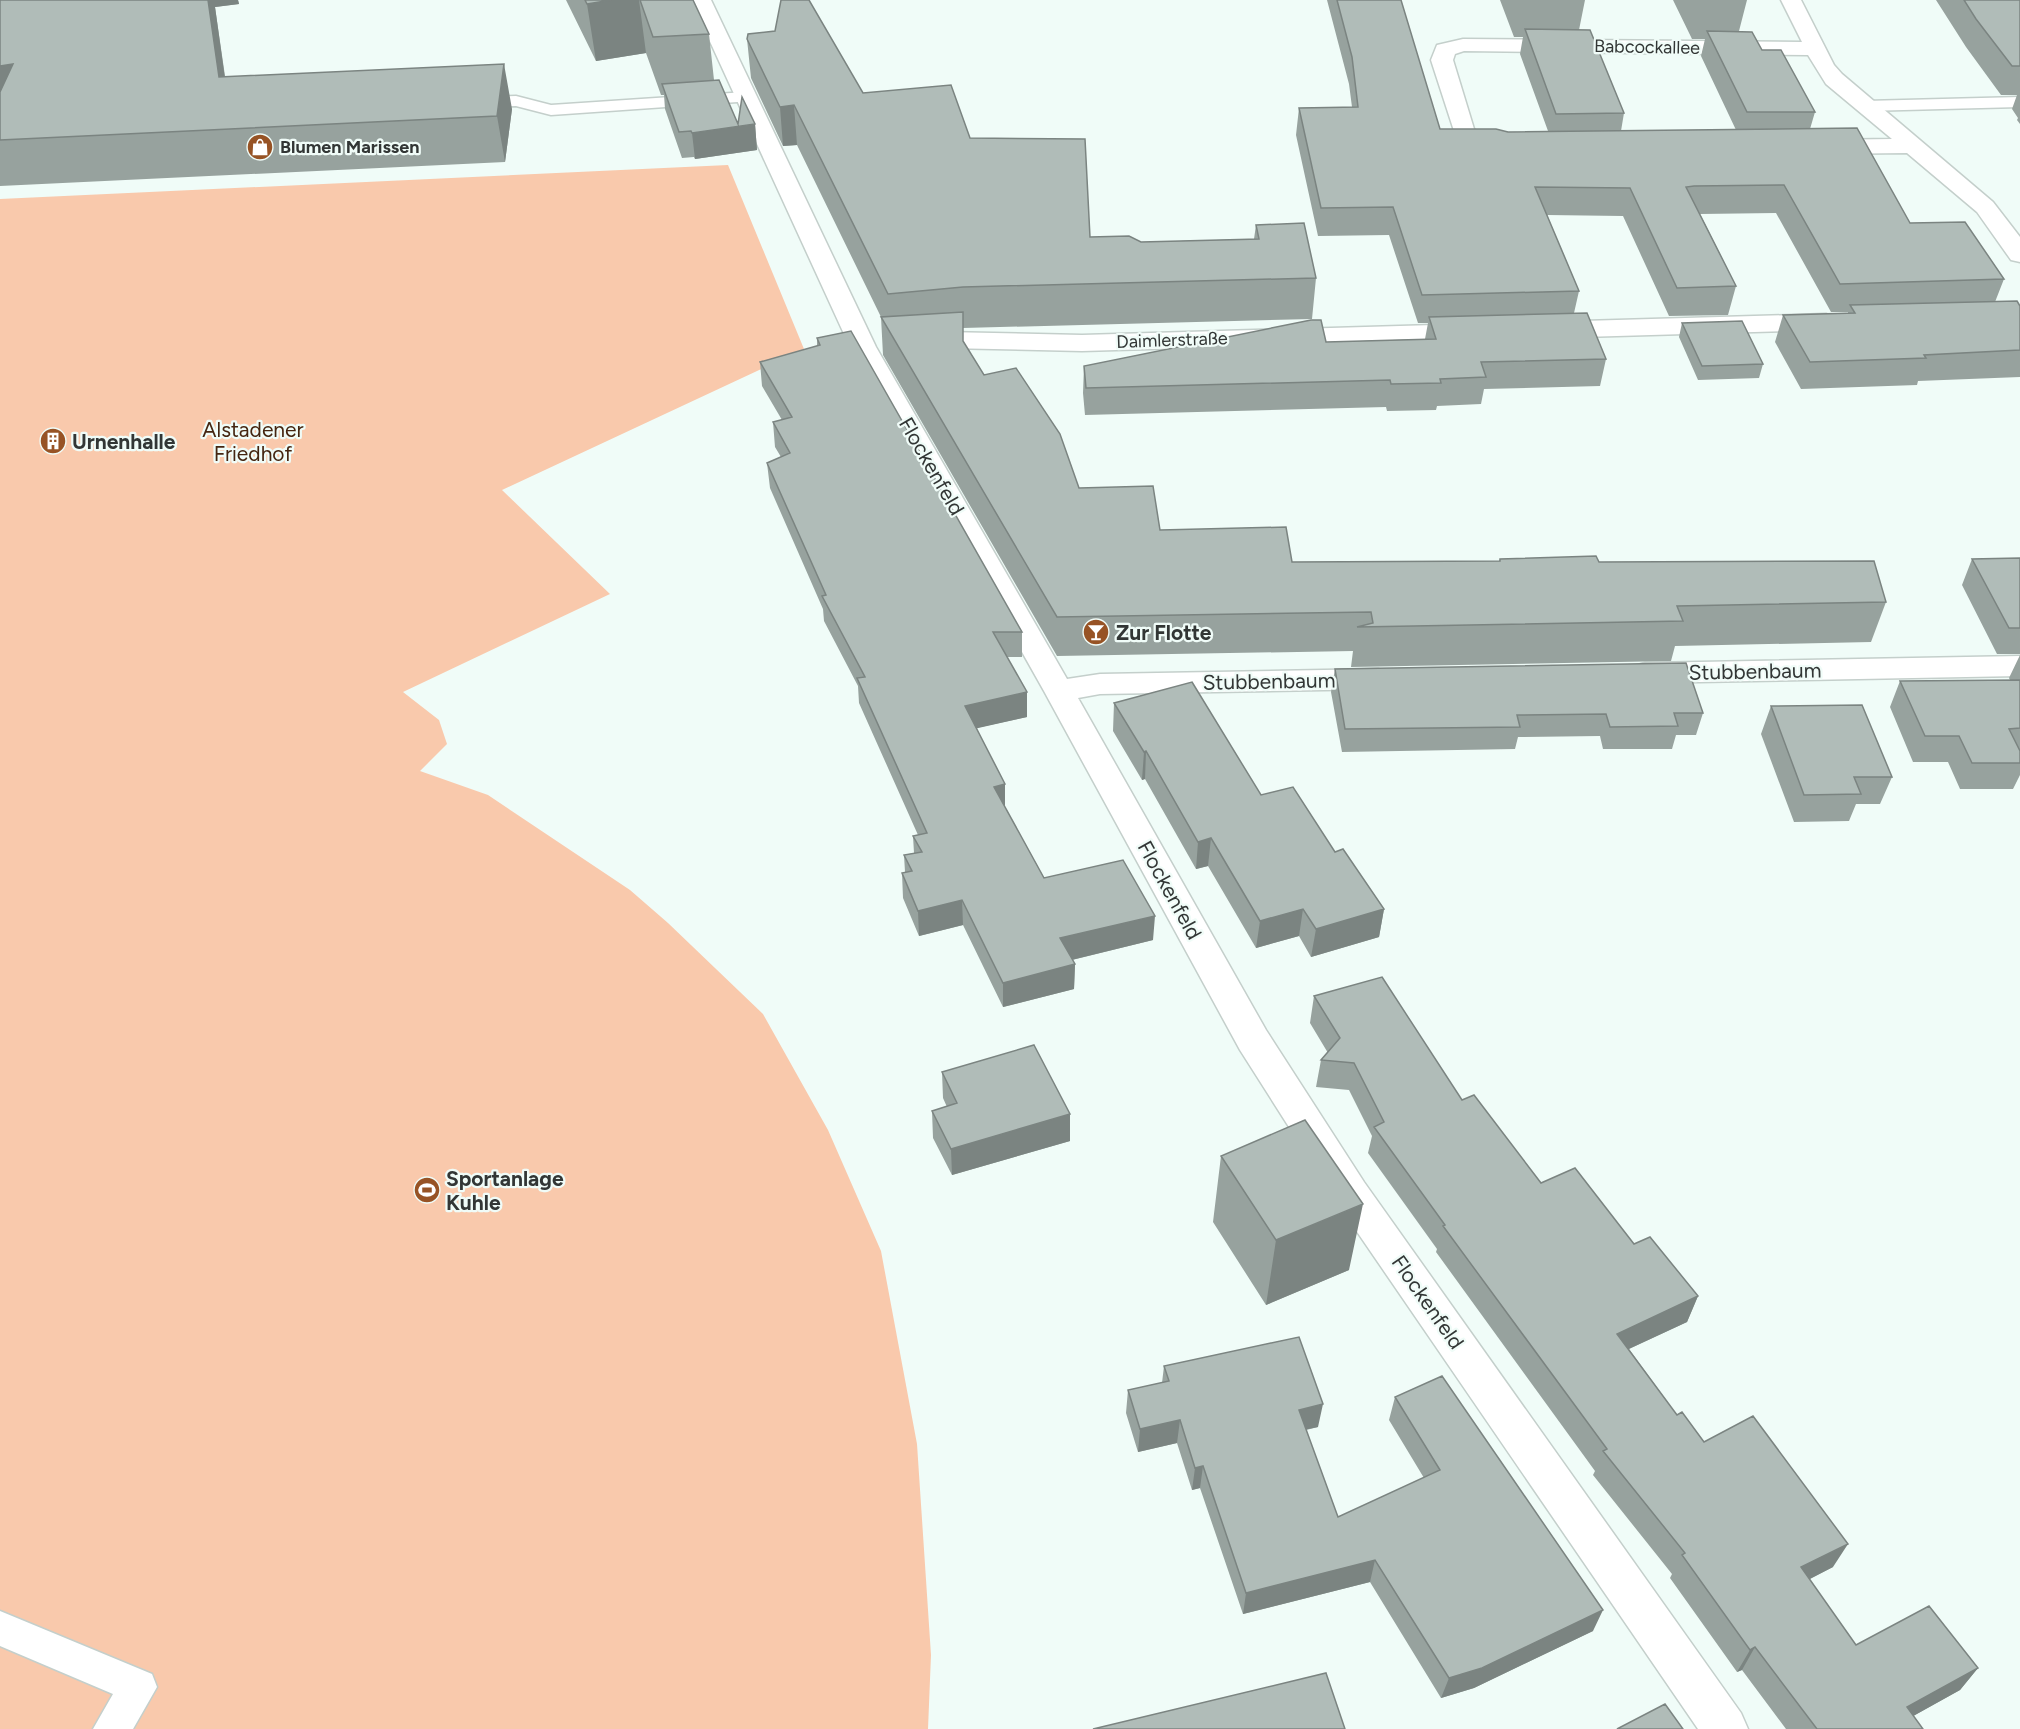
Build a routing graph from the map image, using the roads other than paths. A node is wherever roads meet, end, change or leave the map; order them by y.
1 (701, 0) edge
2 (1791, 0) edge
3 (1816, 49) junction
4 (746, 97) junction
5 (2020, 102) edge
6 (457, 103) edge
7 (1865, 106) junction
8 (1914, 146) junction
9 (1797, 147) edge
10 (1527, 150) edge
11 (2020, 255) edge
12 (1854, 322) edge
13 (863, 347) junction
14 (2020, 666) edge
15 (1623, 673) edge
16 (1411, 678) edge
17 (1059, 691) junction
18 (0, 1628) edge
19 (111, 1729) edge
20 (1725, 1729) edge

1 - 4 street, Flockenfeld
2 - 3 street
3 - 7 street
3 - 10 street, Babcockallee
4 - 6 lane
4 - 13 street, Flockenfeld
5 - 7 lane
7 - 8 street
8 - 9 street
8 - 11 street
12 - 13 street, Daimlerstraße
13 - 17 street, Flockenfeld
14 - 15 street, Stubbenbaum
16 - 17 street, Stubbenbaum
17 - 20 street, Flockenfeld
18 - 19 lane

